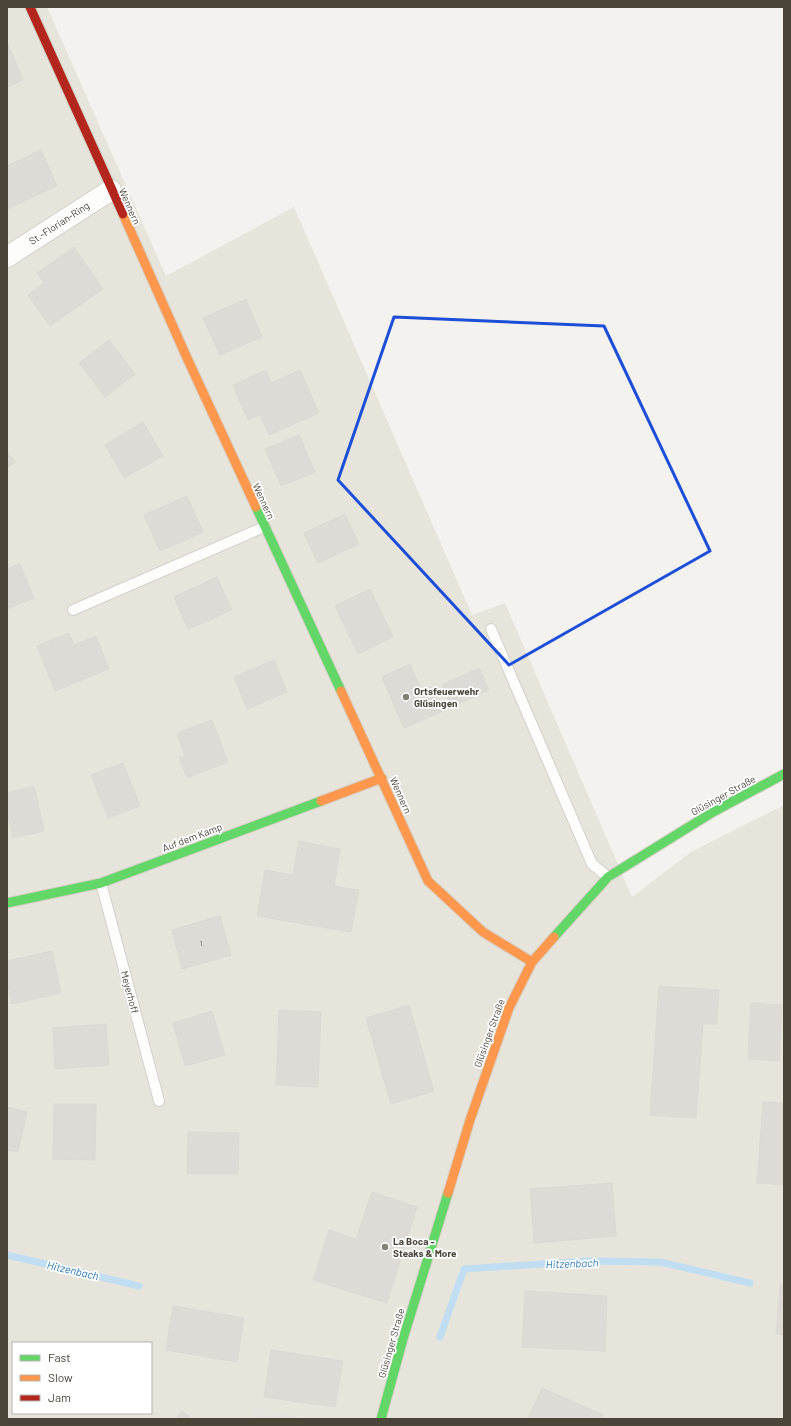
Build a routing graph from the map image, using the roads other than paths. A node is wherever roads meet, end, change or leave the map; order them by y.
1 (30, 7) edge
2 (111, 190) junction
3 (7, 257) edge
4 (264, 527) junction
5 (73, 610) dead end
6 (491, 628) dead end
7 (784, 774) edge
8 (382, 778) junction
9 (608, 878) junction
10 (101, 883) junction
11 (7, 903) edge
12 (532, 962) junction
13 (159, 1101) dead end
14 (382, 1419) edge

1 - 2 street, Wennern
2 - 3 street, St.-Florian-Ring
2 - 4 street, Wennern
4 - 5 lane
4 - 8 street, Wennern
6 - 9 lane
7 - 9 street, Glüsinger Straße
8 - 10 street, Auf dem Kamp
8 - 12 street, Wennern
9 - 12 street, Glüsinger Straße
10 - 11 street, Auf dem Kamp
10 - 13 lane, Meyerhoff
12 - 14 street, Glüsinger Straße

